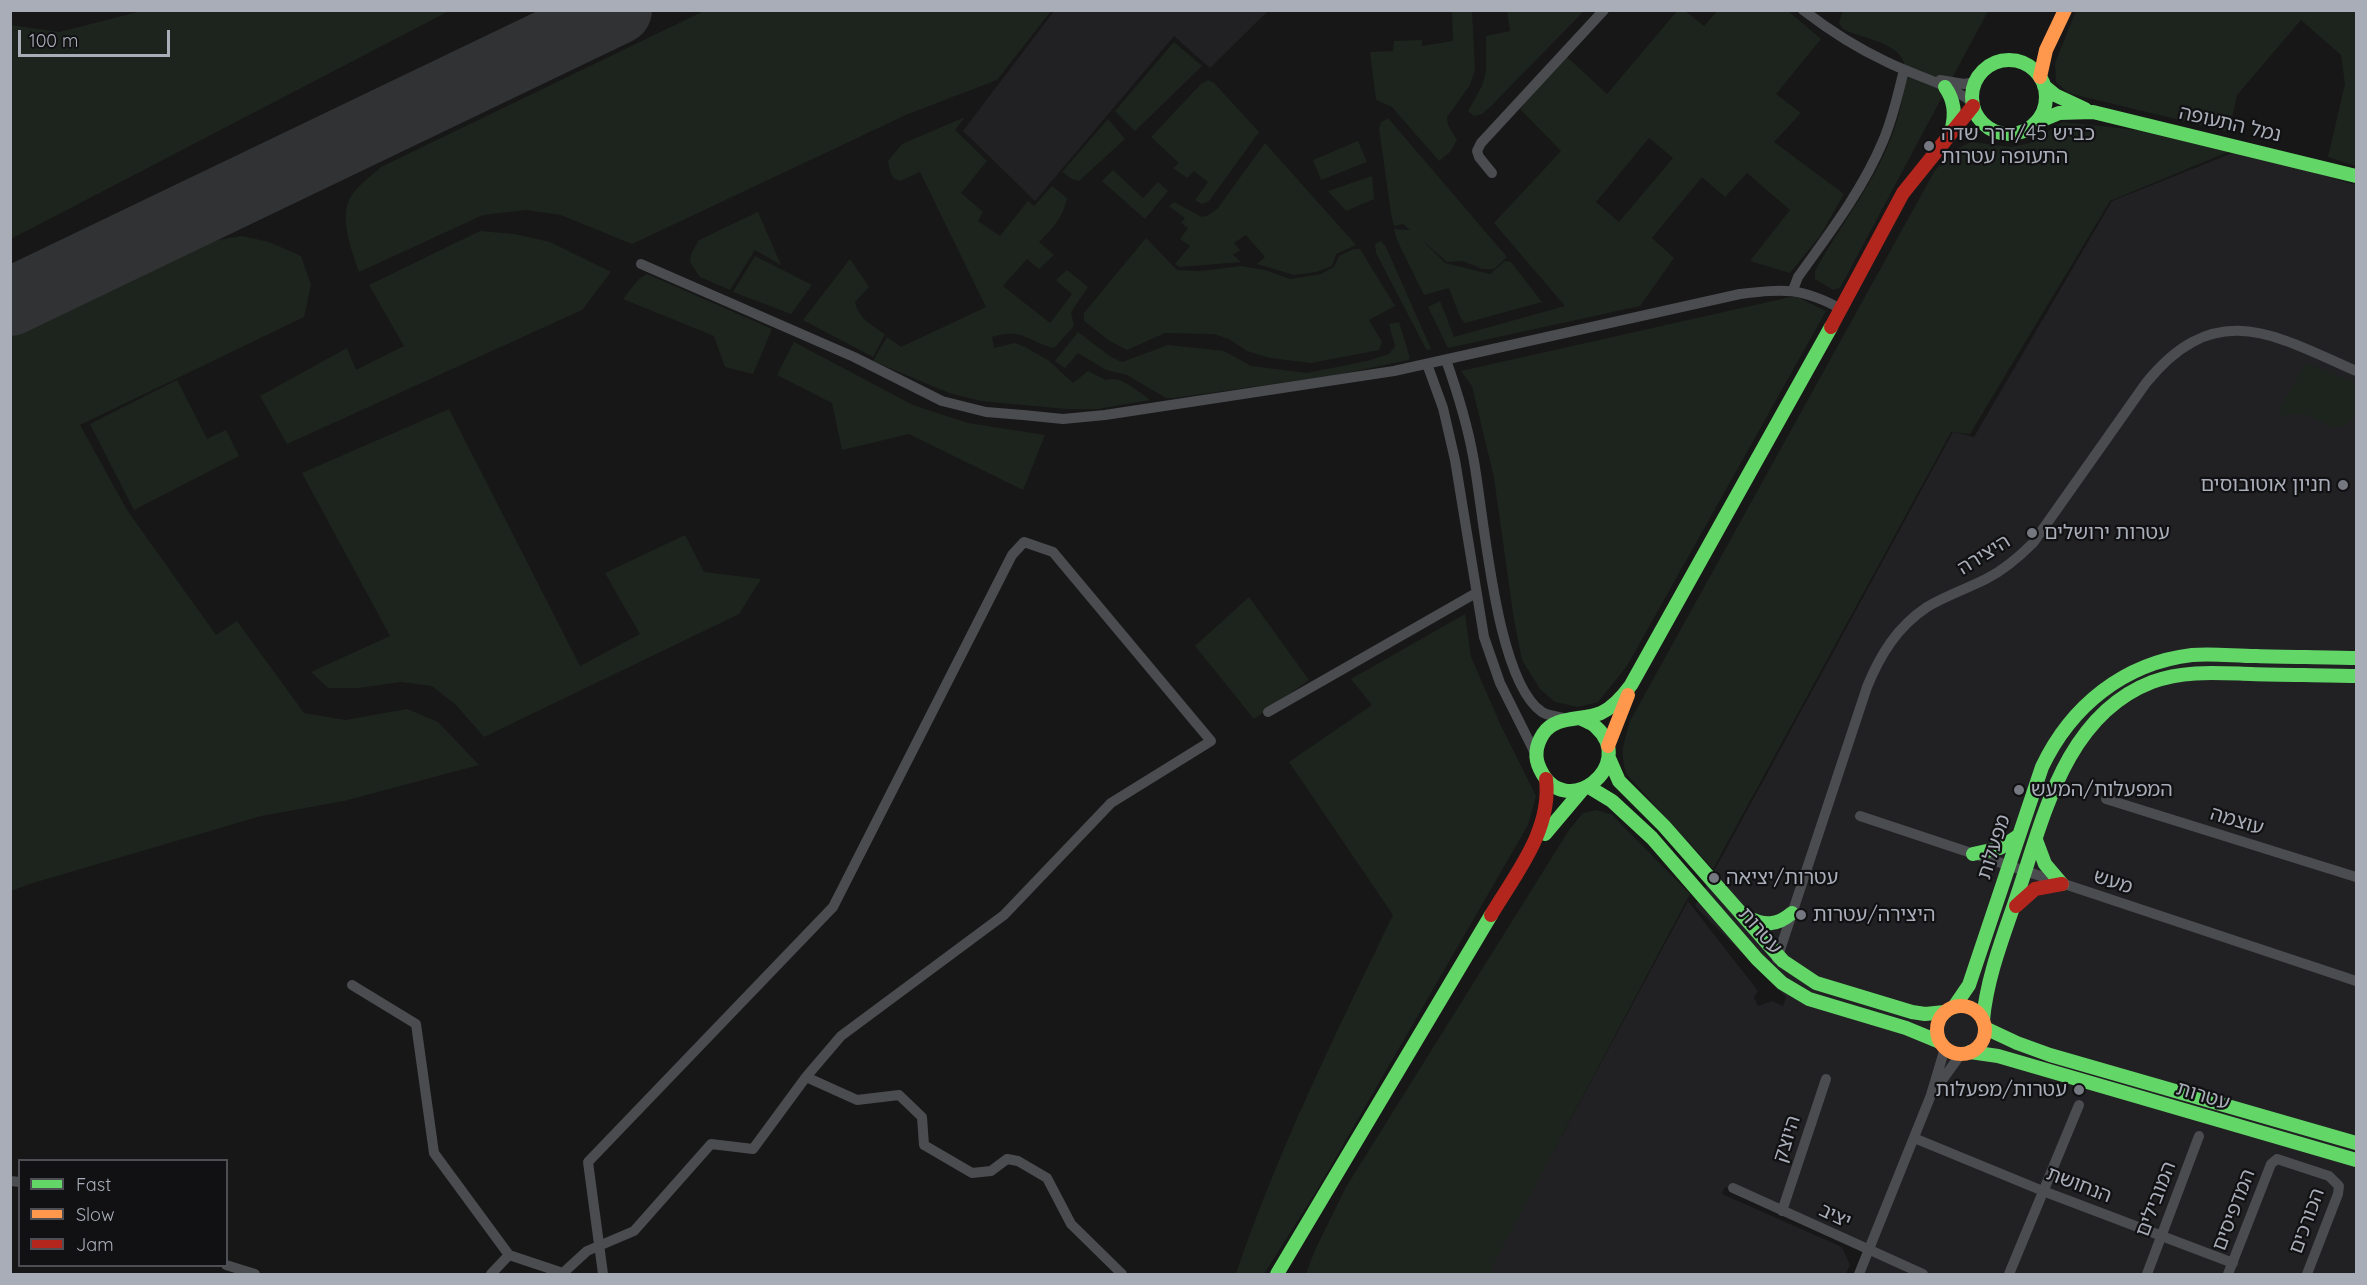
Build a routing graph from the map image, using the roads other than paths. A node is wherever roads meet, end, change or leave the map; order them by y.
1 (1604, 10) edge
2 (1803, 10) edge
3 (2055, 10) edge
4 (2065, 10) edge
5 (2025, 54) junction
6 (1905, 70) junction
7 (1925, 78) junction
8 (2042, 81) junction
9 (1975, 82) junction
10 (1945, 87) junction
11 (1972, 104) junction
12 (2093, 112) junction
13 (2035, 123) junction
14 (1985, 126) junction
15 (1947, 139) junction
16 (1492, 173) dead end
17 (2356, 176) edge
18 (641, 264) dead end
19 (1793, 290) junction
20 (1841, 309) junction
21 (1446, 360) junction
22 (1427, 364) junction
23 (2356, 371) edge
24 (1476, 593) junction
25 (2356, 658) edge
26 (1641, 670) junction
27 (2356, 676) edge
28 (1268, 712) dead end
29 (1573, 718) junction
30 (1608, 752) junction
31 (1536, 756) junction
32 (1546, 779) junction
33 (1586, 788) junction
34 (2106, 799) dead end
35 (1860, 816) dead end
36 (2018, 836) junction
37 (2036, 840) junction
38 (1973, 854) junction
39 (1524, 860) junction
40 (2008, 866) junction
41 (2025, 872) junction
42 (2356, 877) edge
43 (2062, 884) junction
44 (2013, 910) junction
45 (1792, 913) junction
46 (1742, 914) junction
47 (1778, 956) junction
48 (1771, 974) junction
49 (2356, 981) edge
50 (352, 985) dead end
51 (1949, 1009) junction
52 (1984, 1024) junction
53 (1943, 1045) junction
54 (1965, 1053) junction
55 (806, 1077) junction
56 (1826, 1079) dead end
57 (1931, 1095) junction
58 (2079, 1105) dead end
59 (2199, 1136) dead end
60 (1914, 1138) junction
61 (2356, 1143) edge
62 (2274, 1160) joint
63 (2356, 1160) edge
64 (1733, 1188) dead end
65 (2043, 1191) junction
66 (1782, 1211) junction
67 (1311, 1219) junction
68 (2161, 1236) junction
69 (600, 1245) junction
70 (1869, 1252) junction
71 (509, 1255) junction
72 (2233, 1263) junction
73 (228, 1266) edge
74 (255, 1275) edge
75 (491, 1275) edge
76 (603, 1275) edge
77 (1122, 1275) edge
78 (1277, 1275) edge
79 (1286, 1275) edge
80 (1859, 1275) edge
81 (1923, 1275) edge
82 (2009, 1275) edge
83 (2147, 1275) edge
84 (2228, 1275) edge
85 (2307, 1275) edge

1 - 16 street
2 - 6 street
3 - 5 main road
4 - 8 main road
5 - 8 main road
5 - 9 main road
6 - 7 street
6 - 19 street
7 - 9 street
7 - 10 street
8 - 12 main road, נמל התעופה
8 - 13 main road
9 - 11 main road
10 - 11 street
10 - 15 main road
11 - 14 main road
11 - 15 main road
12 - 13 main road, נמל התעופה
12 - 17 main road, נמל התעופה
13 - 14 main road
14 - 15 main road
15 - 20 main road
18 - 22 street
19 - 20 street
19 - 21 street
20 - 26 main road
21 - 22 street
21 - 29 street
22 - 24 street
23 - 45 street, היצירה
24 - 28 street
24 - 31 street
25 - 36 main road, מפעלות
26 - 29 main road
26 - 30 main road
27 - 37 main road, מפעלות
29 - 30 main road
29 - 31 main road
30 - 33 main road
30 - 46 main road, עטרות
31 - 32 main road
32 - 33 main road
32 - 39 main road
33 - 39 main road
33 - 48 main road, עטרות
34 - 42 street, עוצמה
35 - 38 street, מעש
36 - 38 main road
36 - 40 main road, מפעלות
37 - 41 main road, מפעלות
37 - 43 main road
38 - 40 street, מעש
39 - 67 main road
40 - 41 street, מעש
40 - 51 main road, מפעלות
41 - 43 street, מעש
41 - 44 main road, מפעלות
43 - 44 main road
43 - 49 street, מעש
44 - 52 main road, מפעלות
45 - 46 main road
45 - 47 street, היצירה
46 - 47 main road, עטרות
47 - 48 street, היצירה
47 - 51 main road, עטרות
48 - 53 main road, עטרות
50 - 71 street
51 - 52 main road
51 - 53 main road
52 - 54 main road
52 - 61 main road, עטרות
53 - 54 main road
53 - 57 street
54 - 57 street
54 - 63 main road, עטרות
55 - 69 street
55 - 69 street
55 - 77 street
56 - 66 street, היוצק
57 - 60 street
58 - 65 street
59 - 68 street, המובילים
60 - 65 street, הנחושת
60 - 70 street
62 - 72 street, המדפיסים
62 - 85 street, הכורכים
64 - 66 street, יציב
65 - 68 street, הנחושת
65 - 82 street
66 - 70 street, יציב
67 - 78 main road
67 - 79 main road
68 - 72 street, הנחושת
68 - 83 street, המובילים
69 - 71 street
69 - 76 street
70 - 80 street
70 - 81 street, יציב
71 - 75 street
72 - 84 street, המדפיסים
73 - 74 street

